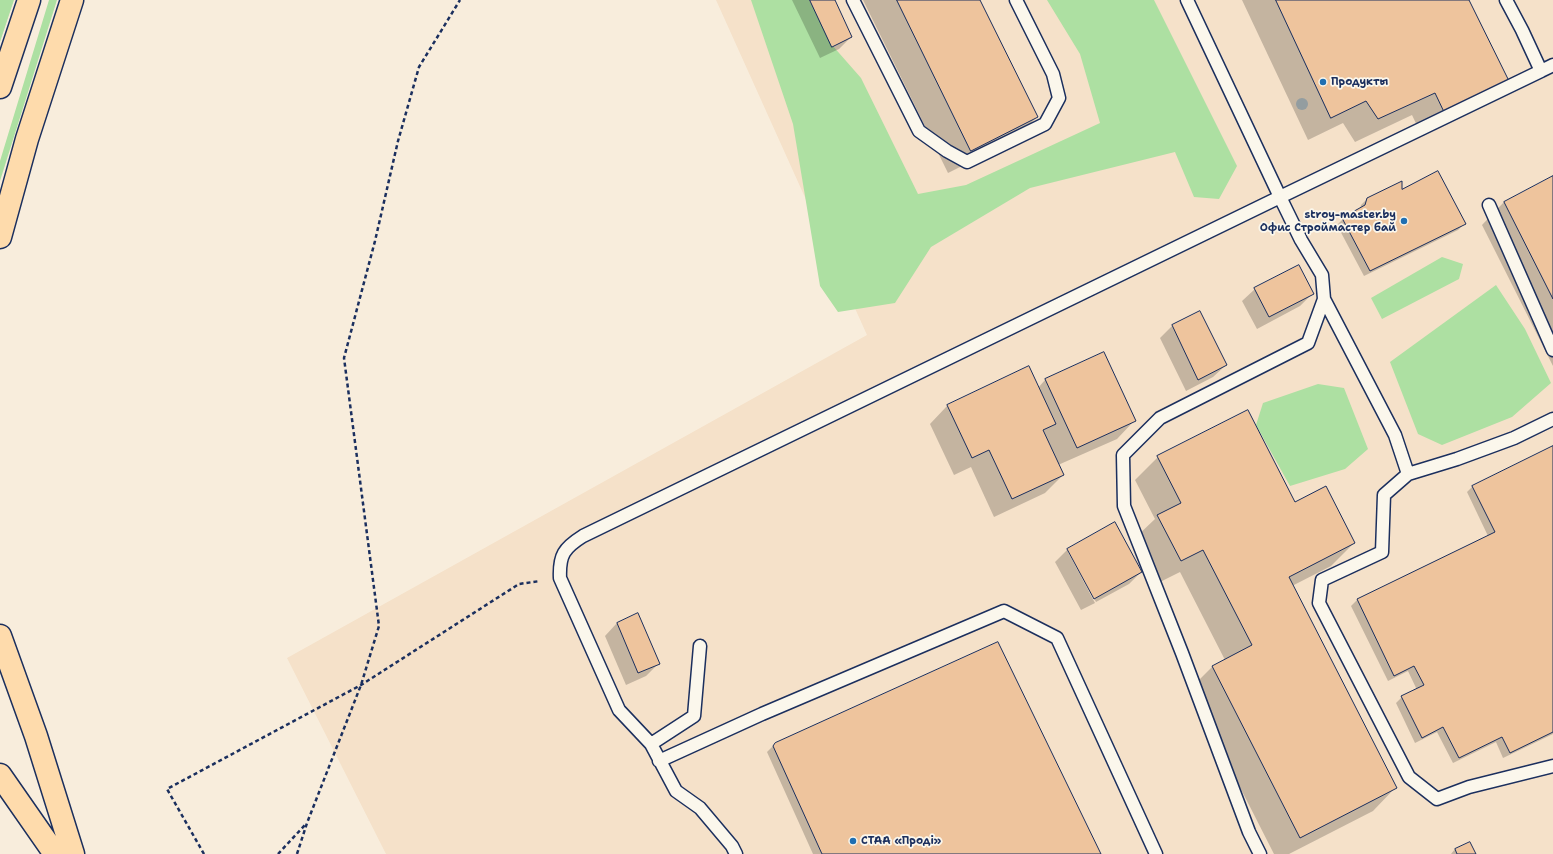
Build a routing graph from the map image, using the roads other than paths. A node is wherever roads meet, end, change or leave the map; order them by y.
1 (29, 0) edge
2 (72, 0) edge
3 (852, 0) edge
4 (1016, 0) edge
5 (1187, 0) edge
6 (1506, 0) edge
7 (1553, 65) edge
8 (1541, 71) junction
9 (0, 87) edge
10 (1280, 198) junction
11 (1489, 205) dead end
12 (0, 237) edge
13 (1324, 299) junction
14 (1553, 350) edge
15 (1553, 419) edge
16 (1408, 474) junction
17 (0, 636) edge
18 (700, 646) dead end
19 (651, 744) junction
20 (659, 761) junction
21 (1553, 766) edge
22 (0, 775) edge
23 (55, 854) edge
24 (73, 854) edge
25 (736, 854) edge
26 (1156, 854) edge
27 (1260, 854) edge

1 - 9 highway
2 - 12 highway
3 - 4 lane
5 - 10 lane
6 - 8 lane
7 - 8 lane
8 - 10 lane
10 - 13 lane
10 - 19 lane
11 - 14 lane
13 - 16 lane
13 - 27 lane
15 - 16 lane
16 - 21 lane
17 - 24 highway
18 - 19 lane
19 - 20 lane
20 - 25 lane
20 - 26 lane
22 - 23 highway

